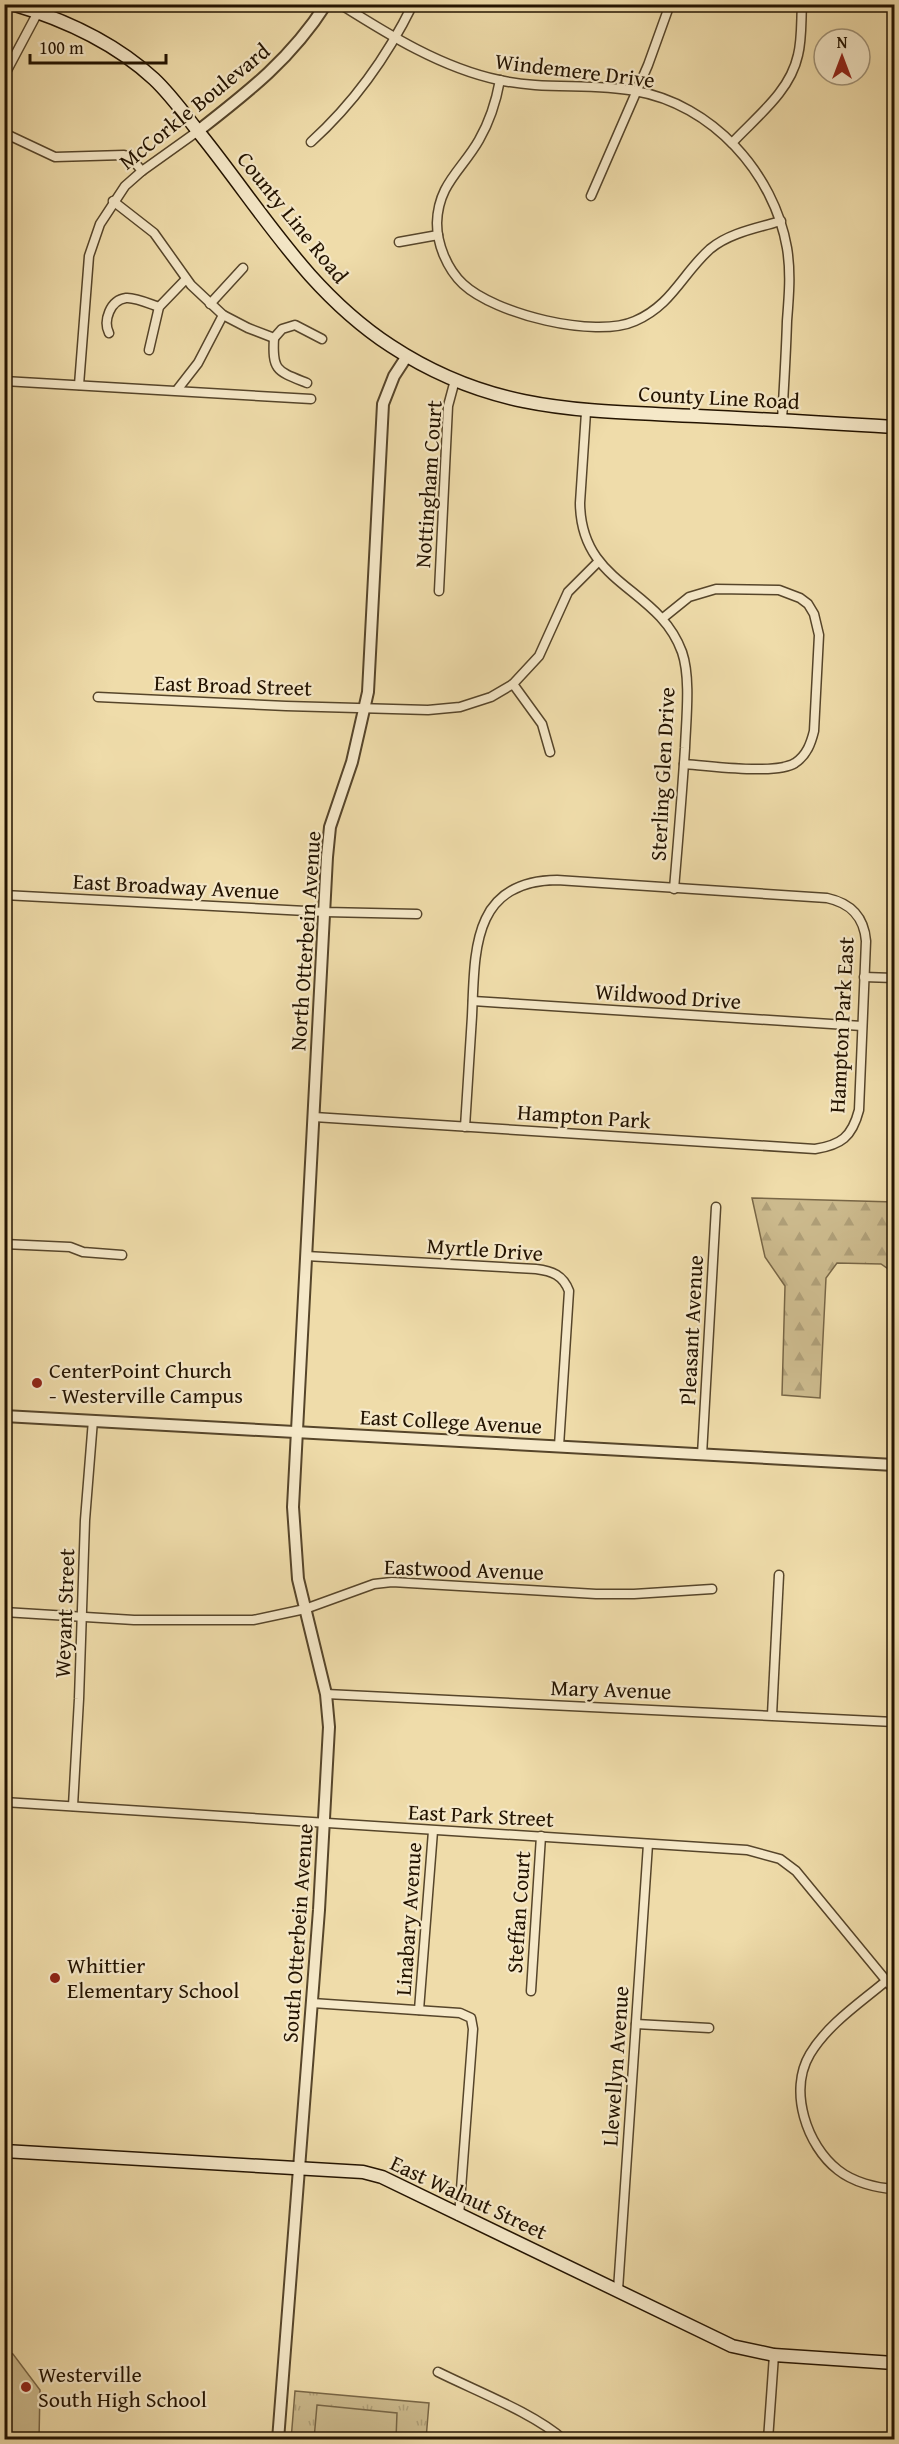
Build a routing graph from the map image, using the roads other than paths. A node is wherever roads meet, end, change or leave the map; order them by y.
1 (12, 4) edge
2 (326, 4) edge
3 (340, 4) edge
4 (413, 4) edge
5 (670, 4) edge
6 (802, 4) edge
7 (38, 12) junction
8 (395, 36) junction
9 (4, 76) edge
10 (500, 80) junction
11 (636, 91) junction
12 (198, 131) junction
13 (4, 133) edge
14 (311, 142) dead end
15 (732, 143) junction
16 (141, 171) junction
17 (591, 196) dead end
18 (113, 201) junction
19 (780, 220) junction
20 (438, 235) junction
21 (399, 242) dead end
22 (243, 268) dead end
23 (186, 279) junction
24 (210, 304) junction
25 (159, 307) junction
26 (223, 315) junction
27 (109, 333) dead end
28 (274, 338) junction
29 (322, 339) dead end
30 (149, 350) dead end
31 (407, 356) junction
32 (455, 380) junction
33 (4, 381) edge
34 (307, 383) dead end
35 (79, 385) junction
36 (177, 390) junction
37 (311, 399) dead end
38 (585, 412) junction
39 (782, 420) junction
40 (894, 427) edge
41 (598, 562) junction
42 (439, 591) dead end
43 (663, 618) junction
44 (513, 684) junction
45 (98, 697) dead end
46 (366, 708) junction
47 (550, 752) dead end
48 (684, 764) junction
49 (674, 889) junction
50 (4, 895) edge
51 (325, 912) junction
52 (417, 914) dead end
53 (864, 977) junction
54 (894, 978) edge
55 (473, 1001) junction
56 (862, 1026) junction
57 (314, 1117) junction
58 (465, 1126) junction
59 (848, 1135) joint
60 (717, 1207) dead end
61 (4, 1244) edge
62 (122, 1255) dead end
63 (306, 1256) junction
64 (4, 1416) edge
65 (93, 1420) junction
66 (296, 1432) junction
67 (560, 1446) junction
68 (702, 1455) junction
69 (894, 1465) edge
70 (779, 1575) dead end
71 (712, 1589) dead end
72 (306, 1609) junction
73 (4, 1612) edge
74 (81, 1616) junction
75 (326, 1694) junction
76 (772, 1715) junction
77 (894, 1722) edge
78 (4, 1802) edge
79 (73, 1806) junction
80 (325, 1824) junction
81 (433, 1831) junction
82 (541, 1836) junction
83 (648, 1844) junction
84 (886, 1981) junction
85 (894, 1990) edge
86 (531, 1991) dead end
87 (312, 2003) junction
88 (419, 2010) junction
89 (636, 2024) junction
90 (709, 2028) dead end
91 (4, 2151) edge
92 (299, 2168) junction
93 (894, 2189) edge
94 (459, 2216) junction
95 (618, 2290) junction
96 (774, 2355) junction
97 (894, 2363) edge
98 (438, 2372) dead end
99 (278, 2439) edge
100 (564, 2439) edge
101 (768, 2439) edge

1 - 7 main road, County Line Road
2 - 12 street, McCorkle Boulevard
3 - 8 street, Windemere Drive
4 - 8 street
5 - 11 street
6 - 15 street
7 - 9 street
7 - 12 main road, County Line Road
8 - 10 street, Windemere Drive
8 - 14 street
10 - 11 street, Windemere Drive
10 - 20 street
11 - 15 street, Windemere Drive
11 - 17 street
12 - 16 street, McCorkle Boulevard
12 - 31 main road, County Line Road
13 - 16 street
15 - 19 street, Windemere Drive
16 - 18 street, McCorkle Boulevard
18 - 23 street
18 - 35 street, McCorkle Boulevard
19 - 20 street
19 - 39 street, Windemere Drive
20 - 21 street
22 - 24 street
23 - 24 street
23 - 25 street
24 - 26 street
25 - 27 street
25 - 30 street
26 - 28 street
26 - 36 street
28 - 29 street
28 - 34 street
31 - 32 main road, County Line Road
31 - 46 street, North Otterbein Avenue
32 - 38 main road, County Line Road
32 - 42 street, Nottingham Court
33 - 35 street
35 - 36 street
36 - 37 street
38 - 39 main road, County Line Road
38 - 41 street, Sterling Glen Drive
39 - 40 main road, County Line Road
41 - 43 street, Sterling Glen Drive
41 - 44 street, East Broad Street
43 - 48 street, Sterling Glen Drive
43 - 48 street
44 - 46 street, East Broad Street
44 - 47 street
45 - 46 street, East Broad Street
46 - 51 street, North Otterbein Avenue
48 - 49 street, Sterling Glen Drive
49 - 53 street, Hampton Park East
49 - 55 street
50 - 51 street, East Broadway Avenue
51 - 52 street, East Broadway Avenue
51 - 57 street, North Otterbein Avenue
53 - 54 street
53 - 56 street, Hampton Park East
55 - 56 street, Wildwood Drive
55 - 58 street
56 - 59 street, Hampton Park East
57 - 58 street, Hampton Park
57 - 63 street, North Otterbein Avenue
58 - 59 street, Hampton Park
60 - 68 street, Pleasant Avenue
61 - 62 street
63 - 66 street, North Otterbein Avenue
63 - 67 street, Myrtle Drive
64 - 65 street, East College Avenue
65 - 66 street, East College Avenue
65 - 74 street, Weyant Street
66 - 67 street, East College Avenue
66 - 72 street, South Otterbein Avenue
67 - 68 street, East College Avenue
68 - 69 street, East College Avenue
70 - 76 street
71 - 72 street, Eastwood Avenue
72 - 74 street, Eastwood Avenue
72 - 75 street, South Otterbein Avenue
73 - 74 street, Eastwood Avenue
74 - 79 street, Weyant Street
75 - 76 street, Mary Avenue
75 - 80 street, South Otterbein Avenue
76 - 77 street, Mary Avenue
78 - 79 street, East Park Street
79 - 80 street, East Park Street
80 - 81 street, East Park Street
80 - 87 street, South Otterbein Avenue
81 - 82 street, East Park Street
81 - 88 street, Linabary Avenue
82 - 83 street, East Park Street
82 - 86 street, Steffan Court
83 - 84 street, East Park Street
83 - 89 street, Llewellyn Avenue
84 - 85 street, East Park Street
84 - 93 street
87 - 88 street
87 - 92 street, South Otterbein Avenue
88 - 94 street
89 - 90 street
89 - 95 street, Llewellyn Avenue
91 - 92 main road, East Walnut Street
92 - 94 main road, East Walnut Street
92 - 99 street, South Otterbein Avenue
94 - 95 main road, East Walnut Street
95 - 96 main road, East Walnut Street
96 - 97 main road, East Walnut Street
96 - 101 street
98 - 100 street

